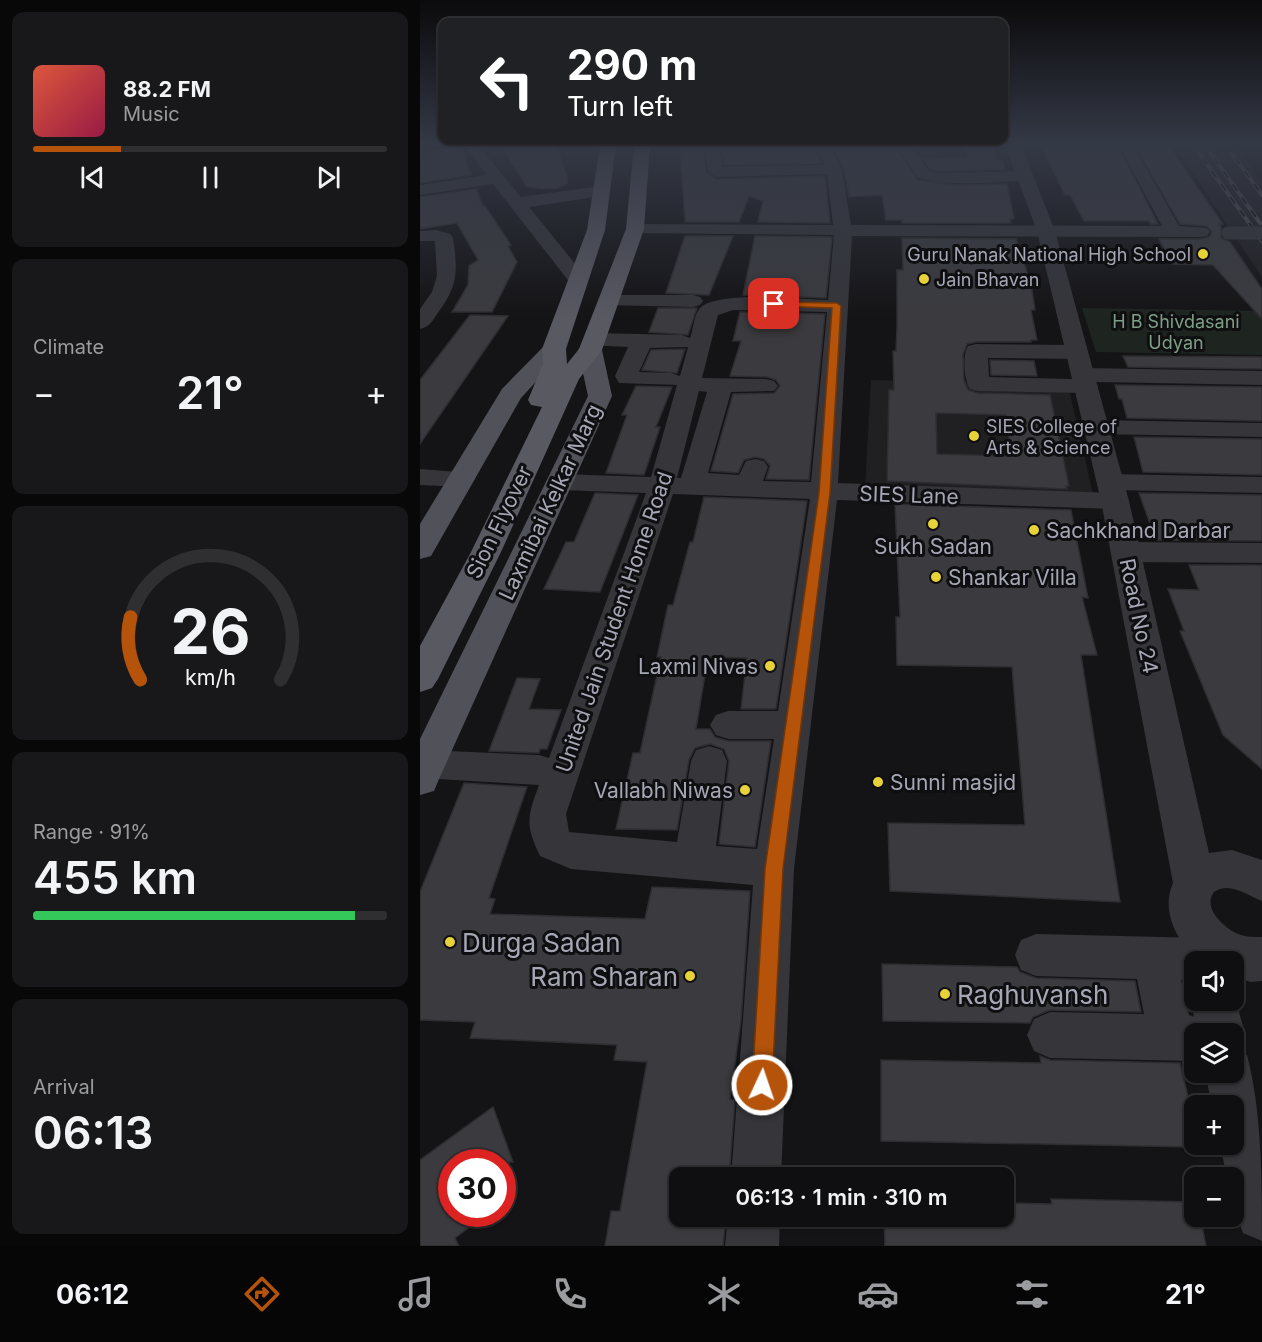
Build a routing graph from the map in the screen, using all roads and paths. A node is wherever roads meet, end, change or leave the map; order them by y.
1 (518, 203) edge
2 (599, 203) edge
3 (637, 203) edge
4 (839, 203) edge
5 (1035, 203) edge
6 (1158, 203) edge
7 (635, 229) junction
8 (843, 230) junction
9 (1046, 231) junction
10 (1173, 231) junction
11 (1201, 232) dead end
12 (1228, 233) dead end
13 (1262, 233) edge
14 (420, 236) edge
15 (578, 280) junction
16 (609, 301) junction
17 (657, 301) junction
18 (693, 301) dead end
19 (837, 306) junction
20 (420, 323) edge
21 (643, 338) junction
22 (679, 339) dead end
23 (579, 351) junction
24 (1041, 351) junction
25 (630, 369) junction
26 (1082, 371) junction
27 (1262, 378) edge
28 (680, 382) junction
29 (721, 385) junction
30 (766, 386) dead end
31 (1049, 386) junction
32 (679, 422) junction
33 (710, 423) junction
34 (1096, 427) junction
35 (1262, 430) edge
36 (755, 467) dead end
37 (420, 477) edge
38 (462, 478) junction
39 (559, 482) junction
40 (662, 486) junction
41 (1262, 486) edge
42 (1112, 492) junction
43 (824, 493) junction
44 (420, 549) edge
45 (1126, 552) junction
46 (1262, 553) edge
47 (420, 640) edge
48 (420, 679) edge
49 (728, 725) dead end
50 (793, 725) junction
51 (709, 761) dead end
52 (539, 770) dead end
53 (423, 772) edge
54 (694, 861) junction
55 (774, 869) junction
56 (1261, 880) edge
57 (1203, 946) edge
58 (1036, 956) dead end
59 (1155, 958) junction
60 (1262, 959) edge
61 (1219, 1023) edge
62 (1050, 1035) dead end
63 (1183, 1037) edge
64 (1232, 1083) edge
65 (757, 1167) edge
66 (1262, 1214) edge
67 (753, 1227) edge
68 (752, 1246) edge

1 - 15 street
2 - 15 highway, Laxmibai Kelkar Marg
3 - 7 highway, Laxmibai Kelkar Marg
4 - 8 street
5 - 9 street, Road No 24
6 - 10 street
7 - 8 street
7 - 16 highway, Laxmibai Kelkar Marg
8 - 9 street
8 - 19 street
9 - 10 street
9 - 26 street, Road No 24
10 - 11 street
12 - 13 street, bridge
14 - 20 street
15 - 23 highway, Laxmibai Kelkar Marg
16 - 17 street
16 - 23 highway, Laxmibai Kelkar Marg
17 - 18 street
17 - 21 street
19 - 28 street, United Jain Student Home Road
19 - 43 street
21 - 22 street
21 - 23 street
21 - 25 street
23 - 25 street
23 - 38 main road, Laxmibai Kelkar Marg
23 - 39 main road, Laxmibai Kelkar Marg
23 - 47 highway, Sion Flyover
23 - 48 highway, Sion Flyover
24 - 26 street
24 - 31 street
24 - 31 street
25 - 28 street
26 - 27 street
26 - 31 street
26 - 34 street, Road No 24
28 - 29 street
28 - 32 street, United Jain Student Home Road
29 - 30 street
29 - 33 street
32 - 33 street
32 - 40 street, United Jain Student Home Road
33 - 36 street
34 - 35 street
34 - 42 street, Road No 24
37 - 38 street
38 - 44 main road, Laxmibai Kelkar Marg
39 - 40 street, SIES Lane
39 - 53 main road, Laxmibai Kelkar Marg
40 - 43 street, SIES Lane
40 - 54 street, United Jain Student Home Road
41 - 42 street, SIES Lane
42 - 43 street, SIES Lane
42 - 45 street, Road No 24
43 - 50 street
45 - 46 street
45 - 57 street, Road No 24
49 - 50 street
50 - 55 street
51 - 54 street
52 - 53 street
54 - 55 street, United Jain Student Home Road
55 - 65 street
56 - 57 street
57 - 59 street
57 - 60 street
57 - 61 street, Road No 24
58 - 59 street
59 - 63 street
62 - 63 street
64 - 66 street
67 - 68 street

